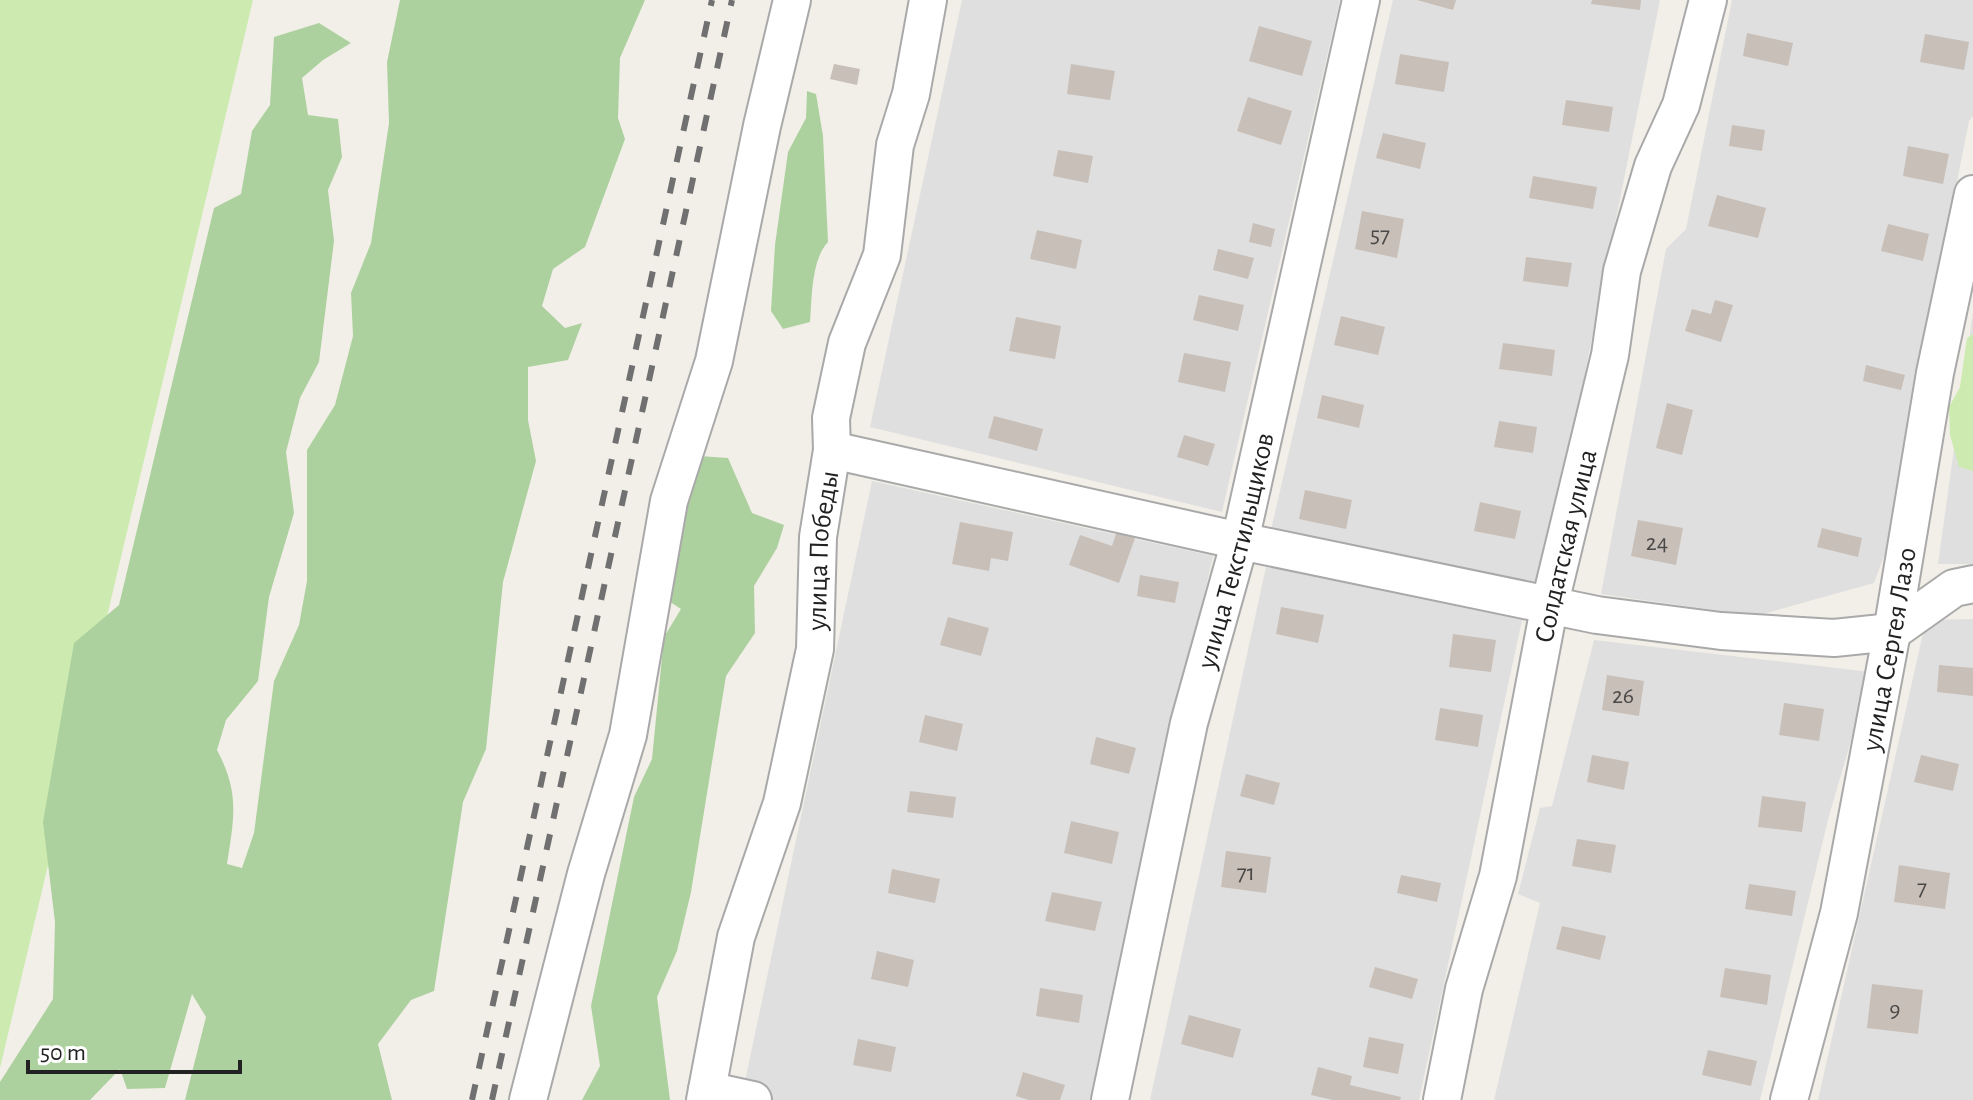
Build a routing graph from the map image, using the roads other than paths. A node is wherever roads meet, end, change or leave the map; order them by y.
1 (792, 0) edge
2 (928, 0) edge
3 (1361, 0) edge
4 (1708, 0) edge
5 (1973, 194) edge
6 (832, 450) junction
7 (1240, 541) junction
8 (1973, 584) edge
9 (1550, 603) junction
10 (1892, 632) junction
11 (706, 1095) edge
12 (528, 1100) edge
13 (753, 1100) edge
14 (1110, 1100) edge
15 (1442, 1100) edge
16 (1789, 1100) edge

1 - 12 street
2 - 6 street, улица Победы
3 - 7 street, улица Текстильщиков
4 - 9 street, Солдатская улица
5 - 10 street, улица Сергея Лазо
6 - 7 street
6 - 11 street, улица Победы
7 - 9 street
7 - 14 street, улица Текстильщиков
8 - 10 street
9 - 10 street
9 - 15 street, Солдатская улица
10 - 16 street, улица Сергея Лазо
11 - 13 street

